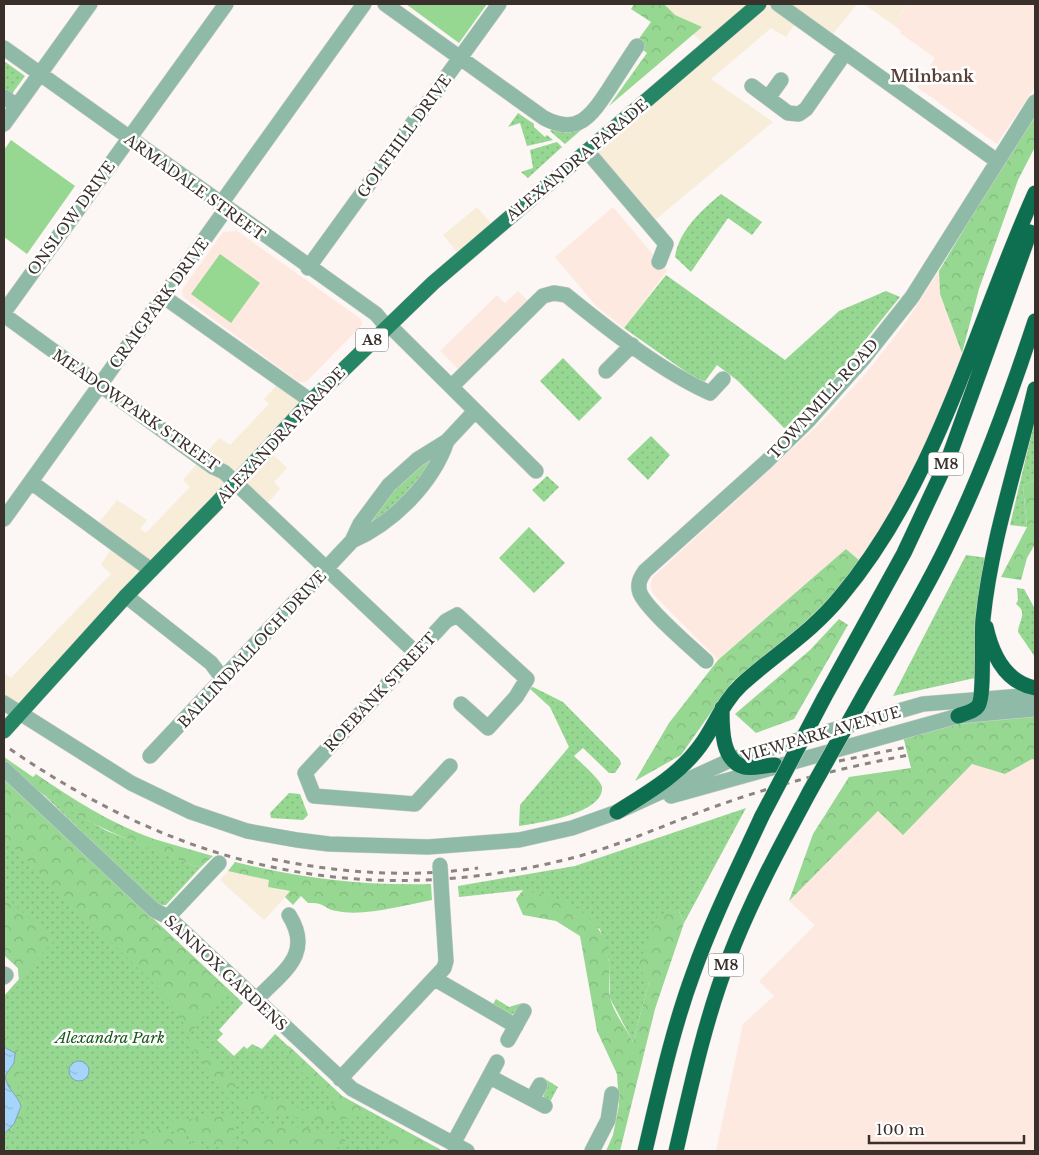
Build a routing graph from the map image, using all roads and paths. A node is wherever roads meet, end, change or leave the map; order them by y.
1 (90, 4) edge
2 (226, 4) edge
3 (364, 4) edge
4 (385, 4) edge
5 (499, 4) edge
6 (759, 4) edge
7 (778, 4) edge
8 (637, 46) dead end
9 (4, 48) edge
10 (845, 53) junction
11 (460, 58) junction
12 (40, 74) junction
13 (781, 80) dead end
14 (752, 86) dead end
15 (4, 97) edge
16 (768, 98) junction
17 (1035, 102) edge
18 (17, 106) junction
19 (4, 124) edge
20 (129, 138) junction
21 (587, 151) junction
22 (997, 161) junction
23 (1035, 193) edge
24 (223, 207) junction
25 (1035, 217) edge
26 (659, 262) dead end
27 (308, 268) junction
28 (164, 297) junction
29 (4, 312) edge
30 (4, 315) edge
31 (1035, 321) edge
32 (387, 325) junction
33 (632, 345) junction
34 (606, 371) dead end
35 (723, 379) dead end
36 (100, 384) junction
37 (452, 386) junction
38 (1035, 389) edge
39 (311, 401) junction
40 (476, 411) junction
41 (447, 441) junction
42 (536, 471) dead end
43 (31, 482) junction
44 (234, 483) junction
45 (4, 519) edge
46 (352, 541) junction
47 (326, 569) junction
48 (151, 570) junction
49 (126, 596) junction
50 (983, 616) junction
51 (416, 653) junction
52 (706, 661) dead end
53 (223, 679) junction
54 (1035, 688) edge
55 (1035, 695) edge
56 (982, 698) junction
57 (4, 703) edge
58 (461, 704) dead end
59 (722, 707) junction
60 (1035, 709) edge
61 (19, 713) junction
62 (958, 716) junction
63 (4, 731) edge
64 (150, 756) dead end
65 (733, 759) junction
66 (775, 765) junction
67 (450, 766) dead end
68 (4, 769) edge
69 (617, 812) junction
70 (440, 846) junction
71 (219, 862) dead end
72 (289, 915) dead end
73 (168, 917) junction
74 (4, 974) edge
75 (4, 977) edge
76 (435, 979) junction
77 (256, 1000) junction
78 (524, 1011) dead end
79 (516, 1026) junction
80 (508, 1040) dead end
81 (497, 1062) dead end
82 (490, 1076) junction
83 (340, 1079) junction
84 (540, 1085) dead end
85 (612, 1094) dead end
86 (453, 1144) junction
87 (467, 1151) edge
88 (592, 1151) edge
89 (645, 1151) edge
90 (676, 1151) edge

1 - 12 street
2 - 20 street, ONSLOW DRIVE
3 - 24 street, CRAIGPARK DRIVE
4 - 11 street
5 - 11 street, GOLFHILL DRIVE
6 - 21 main road, ALEXANDRA PARADE / A8
7 - 10 street
8 - 11 street
9 - 12 street, ARMADALE STREET
10 - 16 street
10 - 22 street
11 - 27 street, GOLFHILL DRIVE
12 - 18 street
12 - 20 street, ARMADALE STREET
13 - 16 street
14 - 16 street
15 - 18 street
17 - 22 street, TOWNMILL ROAD
18 - 19 street
20 - 24 street, ARMADALE STREET
20 - 29 street, ONSLOW DRIVE
21 - 26 street
21 - 32 main road, ALEXANDRA PARADE / A8
22 - 52 street, TOWNMILL ROAD
23 - 59 highway
24 - 27 street, ARMADALE STREET
24 - 28 street, CRAIGPARK DRIVE
25 - 89 highway, M8, bridge
27 - 32 street, ARMADALE STREET
28 - 36 street, CRAIGPARK DRIVE
28 - 39 street
30 - 36 street, MEADOWPARK STREET
31 - 90 highway, M8, bridge
32 - 37 street, ARMADALE STREET
32 - 39 main road, ALEXANDRA PARADE / A8
33 - 34 street
33 - 35 street
33 - 37 street
36 - 43 street, CRAIGPARK DRIVE
36 - 44 street, MEADOWPARK STREET
37 - 40 street, ARMADALE STREET
38 - 50 highway
39 - 44 main road, ALEXANDRA PARADE / A8
40 - 41 street, BALLINDALLOCH DRIVE
40 - 42 street, ARMADALE STREET
41 - 46 street, BALLINDALLOCH DRIVE
41 - 46 street, BALLINDALLOCH DRIVE
43 - 45 street, CRAIGPARK DRIVE
43 - 48 street
44 - 47 street, MEADOWPARK STREET
44 - 48 main road, ALEXANDRA PARADE / A8
46 - 47 street, BALLINDALLOCH DRIVE
47 - 51 street, MEADOWPARK STREET
47 - 53 street, BALLINDALLOCH DRIVE
48 - 49 main road, ALEXANDRA PARADE / A8
49 - 53 street
49 - 61 main road, ALEXANDRA PARADE / A8
50 - 54 highway
50 - 56 highway
51 - 58 street, ROEBANK STREET
51 - 67 street, ROEBANK STREET
53 - 64 street, BALLINDALLOCH DRIVE
55 - 56 street, VIEWPARK AVENUE
56 - 62 highway
56 - 65 street, VIEWPARK AVENUE
57 - 61 street, VIEWPARK AVENUE
59 - 65 highway
59 - 69 highway
60 - 62 street, VIEWPARK AVENUE
61 - 63 main road, ALEXANDRA PARADE / A8
61 - 70 street, VIEWPARK AVENUE
62 - 66 street, VIEWPARK AVENUE
65 - 66 highway
65 - 69 street, VIEWPARK AVENUE
66 - 69 street, VIEWPARK AVENUE
68 - 73 street, SANNOX GARDENS
69 - 70 street, VIEWPARK AVENUE
70 - 76 street, bridge
71 - 73 street
72 - 77 street
73 - 77 street, SANNOX GARDENS
74 - 75 street
76 - 79 street
76 - 83 street
77 - 83 street, SANNOX GARDENS
78 - 79 street
79 - 80 street
81 - 82 street
82 - 84 street
82 - 86 street
83 - 86 street, SANNOX GARDENS
85 - 88 street
86 - 87 street, SANNOX GARDENS

